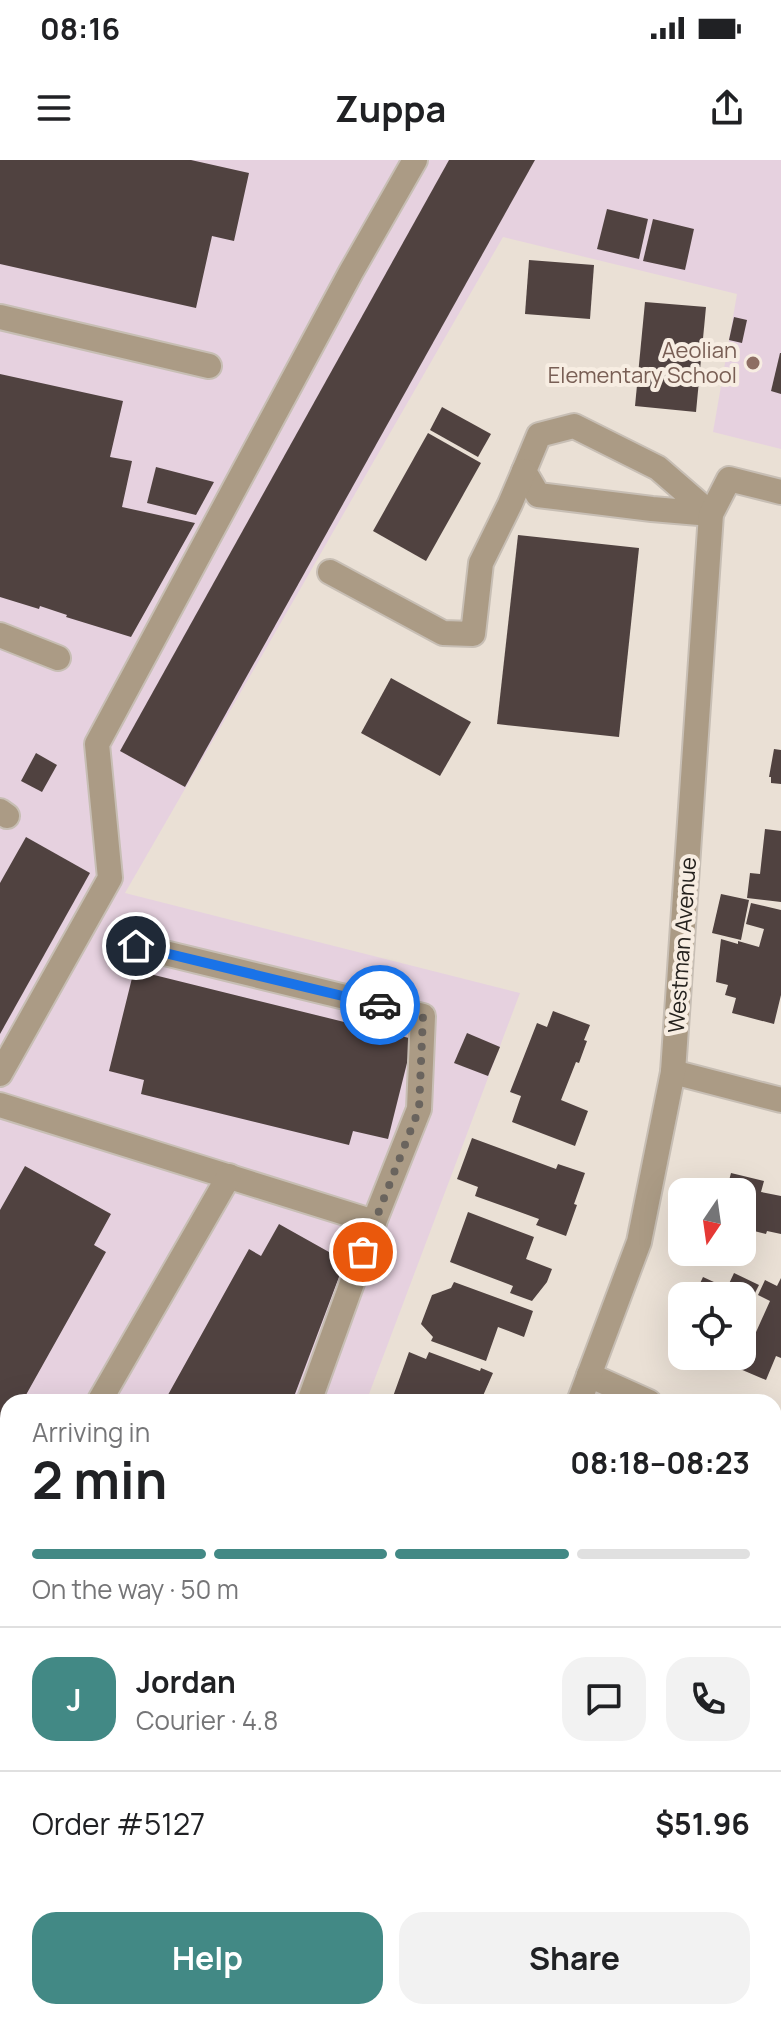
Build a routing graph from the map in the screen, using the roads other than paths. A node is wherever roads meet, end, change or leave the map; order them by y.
1 (415, 160) edge
2 (0, 317) edge
3 (209, 366) dead end
4 (524, 471) junction
5 (781, 492) edge
6 (711, 514) junction
7 (330, 572) dead end
8 (0, 635) edge
9 (58, 658) dead end
10 (136, 946) dead end
11 (673, 1072) junction
12 (0, 1074) edge
13 (781, 1100) edge
14 (0, 1105) edge
15 (229, 1176) junction
16 (374, 1222) junction
17 (589, 1375) junction
18 (104, 1394) edge
19 (312, 1394) edge
20 (582, 1394) edge
21 (631, 1394) edge

1 - 12 street
2 - 3 street
4 - 6 street
4 - 6 street
4 - 7 street
5 - 6 street, Westman Avenue
6 - 11 street, Westman Avenue
8 - 9 street
10 - 16 street
11 - 13 street
11 - 17 street, Westman Avenue
14 - 15 street
15 - 16 street
15 - 18 street
16 - 19 street
17 - 20 street, Westman Avenue
17 - 21 street

